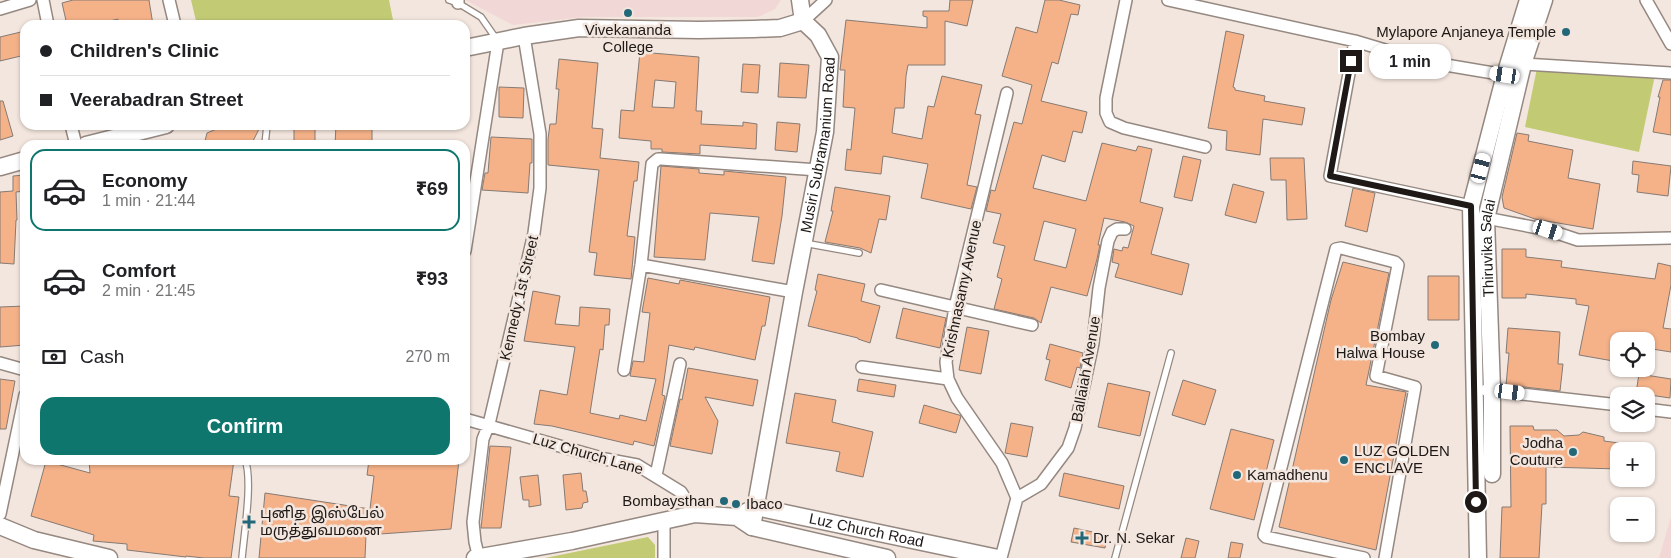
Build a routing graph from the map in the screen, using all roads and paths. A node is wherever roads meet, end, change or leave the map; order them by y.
1 (30, 0) edge
2 (43, 0) edge
3 (169, 0) edge
4 (800, 0) edge
5 (826, 0) edge
6 (1126, 0) edge
7 (1168, 0) edge
8 (1528, 0) edge
9 (1544, 0) edge
10 (1646, 0) edge
11 (455, 1) edge
12 (0, 9) edge
13 (47, 20) edge
14 (174, 20) edge
15 (803, 21) junction
16 (524, 36) junction
17 (1355, 41) junction
18 (498, 42) junction
19 (1671, 44) edge
20 (470, 47) edge
21 (1523, 64) junction
22 (1671, 73) edge
23 (1505, 75) junction
24 (1007, 93) dead end
25 (146, 130) edge
26 (106, 140) edge
27 (1205, 147) dead end
28 (20, 161) edge
29 (0, 166) edge
30 (818, 170) junction
31 (1471, 206) junction
32 (1486, 218) junction
33 (470, 219) edge
34 (1125, 229) dead end
35 (1671, 238) edge
36 (804, 243) junction
37 (859, 253) dead end
38 (641, 265) junction
39 (881, 290) dead end
40 (794, 292) junction
41 (955, 307) junction
42 (1032, 325) dead end
43 (1171, 353) dead end
44 (0, 362) edge
45 (680, 364) dead end
46 (862, 367) dead end
47 (20, 368) edge
48 (624, 370) dead end
49 (948, 379) junction
50 (1474, 389) junction
51 (1492, 390) junction
52 (1610, 404) edge
53 (1655, 410) edge
54 (1671, 412) edge
55 (20, 419) edge
56 (470, 420) edge
57 (488, 424) junction
58 (247, 465) edge
59 (1492, 474) dead end
60 (656, 475) junction
61 (1017, 498) junction
62 (756, 507) junction
63 (0, 514) edge
64 (695, 514) junction
65 (737, 517) junction
66 (664, 520) junction
67 (0, 526) edge
68 (752, 526) junction
69 (1317, 552) edge
70 (1333, 554) edge
71 (109, 558) edge
72 (242, 558) edge
73 (478, 558) edge
74 (664, 558) edge
75 (887, 558) edge
76 (999, 558) edge
77 (1115, 558) edge
78 (1364, 558) edge
79 (1384, 558) edge
80 (1478, 558) edge

1 - 12 street
2 - 13 street
3 - 14 street
4 - 15 main road
5 - 15 street
6 - 27 street
7 - 17 street
8 - 23 main road
9 - 21 main road, Thiruvika Salai
10 - 19 street
11 - 18 lane
15 - 16 main road
15 - 30 main road, Musiri Subramanium Road
16 - 18 main road
16 - 57 street, Kennedy 1st Street
17 - 23 street
17 - 31 street
18 - 20 main road
18 - 33 street
21 - 22 street
21 - 32 main road, Thiruvika Salai
23 - 31 main road
24 - 41 street, Krishnasamy Avenue
25 - 26 main road
28 - 29 main road
30 - 36 main road, Musiri Subramanium Road
30 - 38 street
31 - 50 main road
32 - 35 street
32 - 51 main road, Thiruvika Salai
34 - 61 street, Ballaiah Avenue
36 - 37 lane
36 - 40 main road, Musiri Subramanium Road
38 - 40 street
38 - 48 street
39 - 41 street
40 - 62 main road, Musiri Subramanium Road
41 - 42 street
41 - 49 street, Krishnasamy Avenue
43 - 77 lane
44 - 47 street
45 - 60 street
46 - 49 street
49 - 61 street, Krishnasamy Avenue
50 - 51 street
50 - 80 main road
51 - 52 street
51 - 59 main road, Thiruvika Salai
53 - 54 street
55 - 63 street
56 - 57 street, Luz Church Lane
57 - 60 street, Luz Church Lane
57 - 73 street, Kennedy 1st Street
58 - 72 lane
60 - 64 street, Luz Church Lane
61 - 76 street
62 - 65 main road
62 - 68 main road, Musiri Subramanium Road
62 - 76 main road, Luz Church Road
64 - 65 main road, Luz Church Road
64 - 66 main road, Luz Church Road
65 - 68 main road, Luz Church Road
66 - 73 main road, Luz Church Road
66 - 74 street
67 - 71 main road
68 - 75 main road, Luz Church Road
69 - 70 street
69 - 79 street
70 - 78 street

